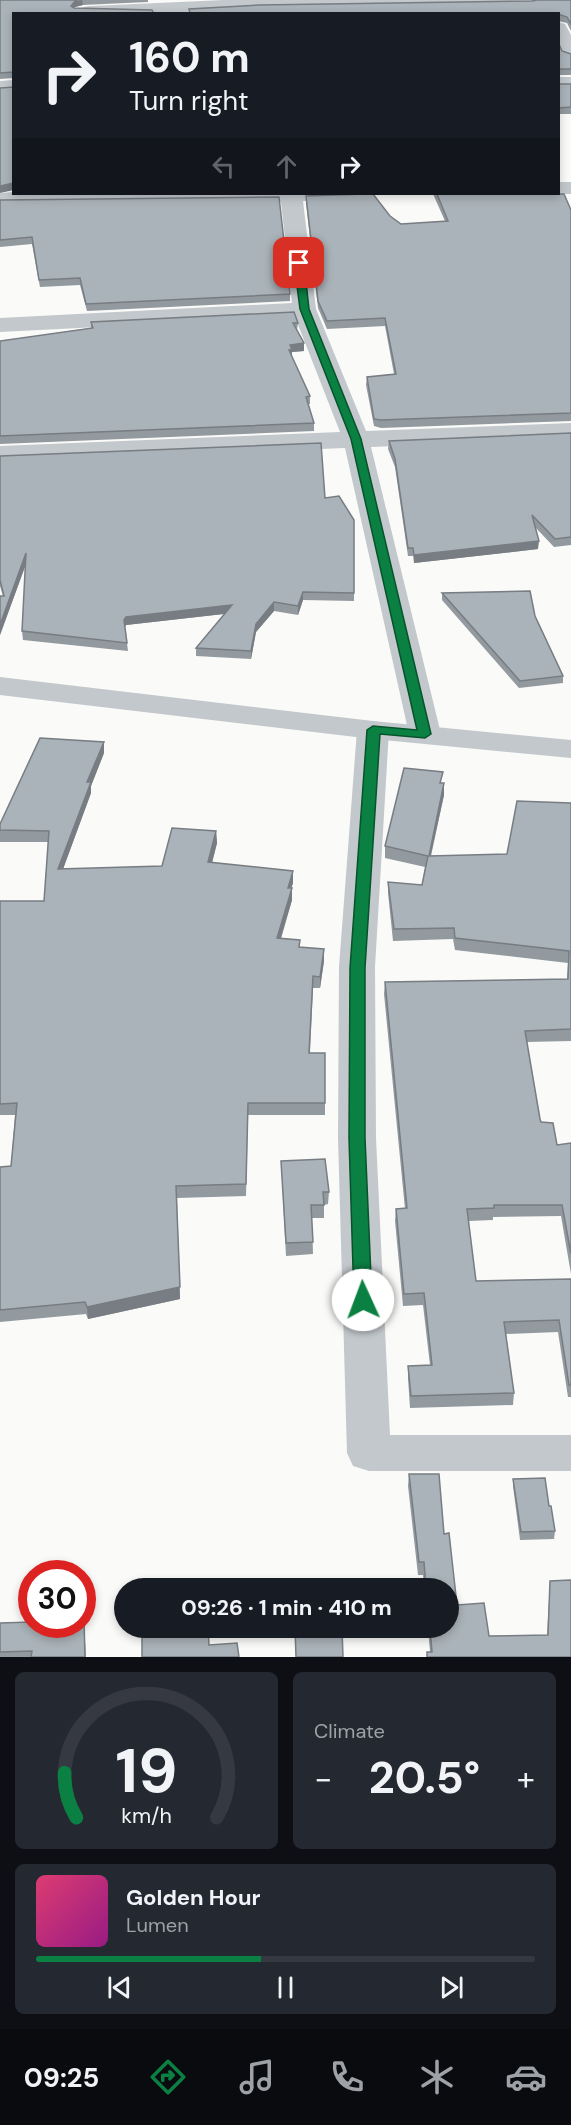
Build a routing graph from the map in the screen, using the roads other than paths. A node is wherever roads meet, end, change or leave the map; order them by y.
1 (540, 2) edge
2 (83, 8) edge
3 (315, 9) edge
4 (560, 32) edge
5 (571, 51) edge
6 (291, 195) edge
7 (111, 196) edge
8 (0, 199) edge
9 (304, 309) junction
10 (0, 325) edge
11 (571, 431) edge
12 (356, 439) junction
13 (0, 454) edge
14 (0, 686) edge
15 (373, 730) junction
16 (425, 734) junction
17 (571, 749) edge
18 (571, 1453) edge

1 - 3 street
2 - 3 street
4 - 5 street
6 - 7 street
6 - 9 street
7 - 8 street
9 - 10 street
9 - 12 street
11 - 12 street
12 - 13 street
12 - 16 street
14 - 15 street
15 - 16 street
15 - 18 street
16 - 17 street

